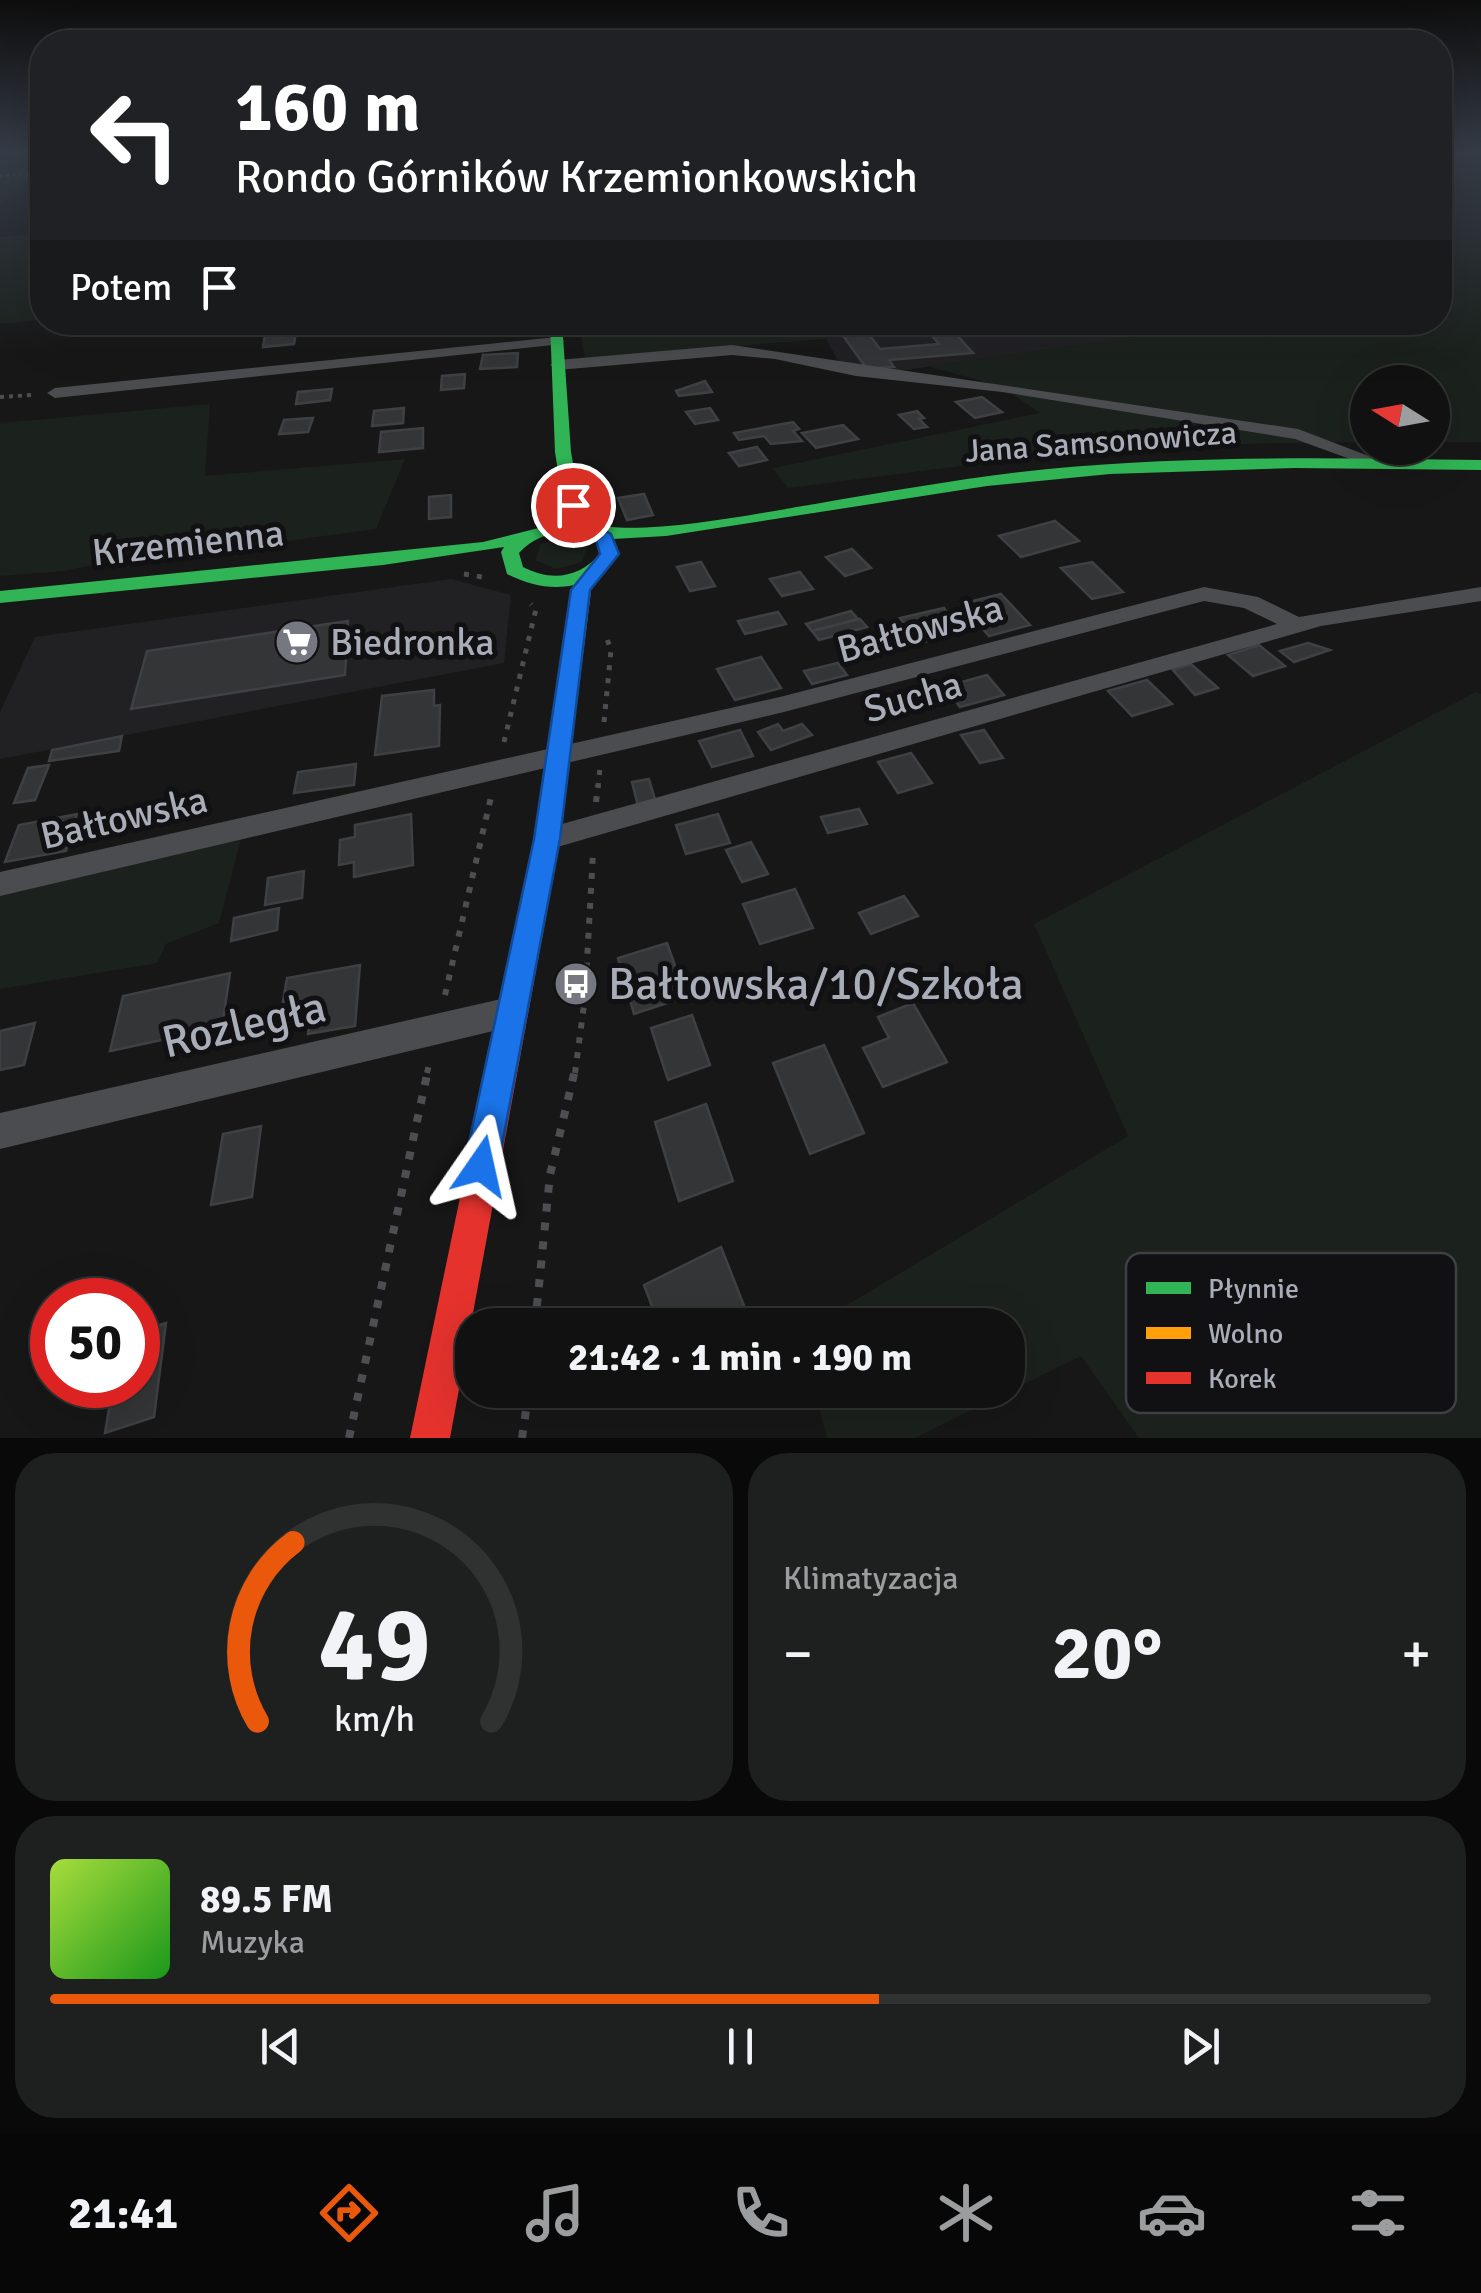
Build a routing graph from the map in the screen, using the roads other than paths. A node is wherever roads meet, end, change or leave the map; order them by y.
1 (557, 343) edge
2 (55, 393) road end
3 (563, 452) junction
4 (1350, 453) edge
5 (1350, 463) edge
6 (1450, 464) edge
7 (1481, 465) edge
8 (730, 523) junction
9 (589, 529) junction
10 (532, 533) junction
11 (384, 559) junction
12 (600, 567) junction
13 (508, 577) junction
14 (1481, 581) edge
15 (531, 590) junction
16 (1481, 594) edge
17 (0, 597) edge
18 (1434, 600) junction
19 (1298, 626) junction
20 (571, 673) junction
21 (556, 757) junction
22 (547, 839) junction
23 (0, 884) edge
24 (510, 1012) junction
25 (0, 1131) edge
26 (430, 1438) edge

1 - 2 street
1 - 3 main road
1 - 4 street
3 - 9 main road
3 - 10 main road
5 - 8 main road, Jana Samsonowicza
6 - 7 main road, Jana Samsonowicza
8 - 9 main road, Jana Samsonowicza
8 - 12 main road, Jana Samsonowicza
9 - 10 main road, Jana Samsonowicza
9 - 12 main road
10 - 11 main road, Krzemienna
10 - 13 main road
11 - 13 main road, Krzemienna
11 - 17 main road, Krzemienna
12 - 15 main road, Jana Samsonowicza
12 - 20 main road
13 - 15 main road, Krzemienna
14 - 18 street
15 - 20 main road
16 - 18 street
18 - 19 street, Sucha
19 - 21 street, Bałtowska
19 - 22 street, Sucha
20 - 21 main road
21 - 22 main road
21 - 23 street, Bałtowska
22 - 24 main road
24 - 25 street, Rozległa
24 - 26 main road

